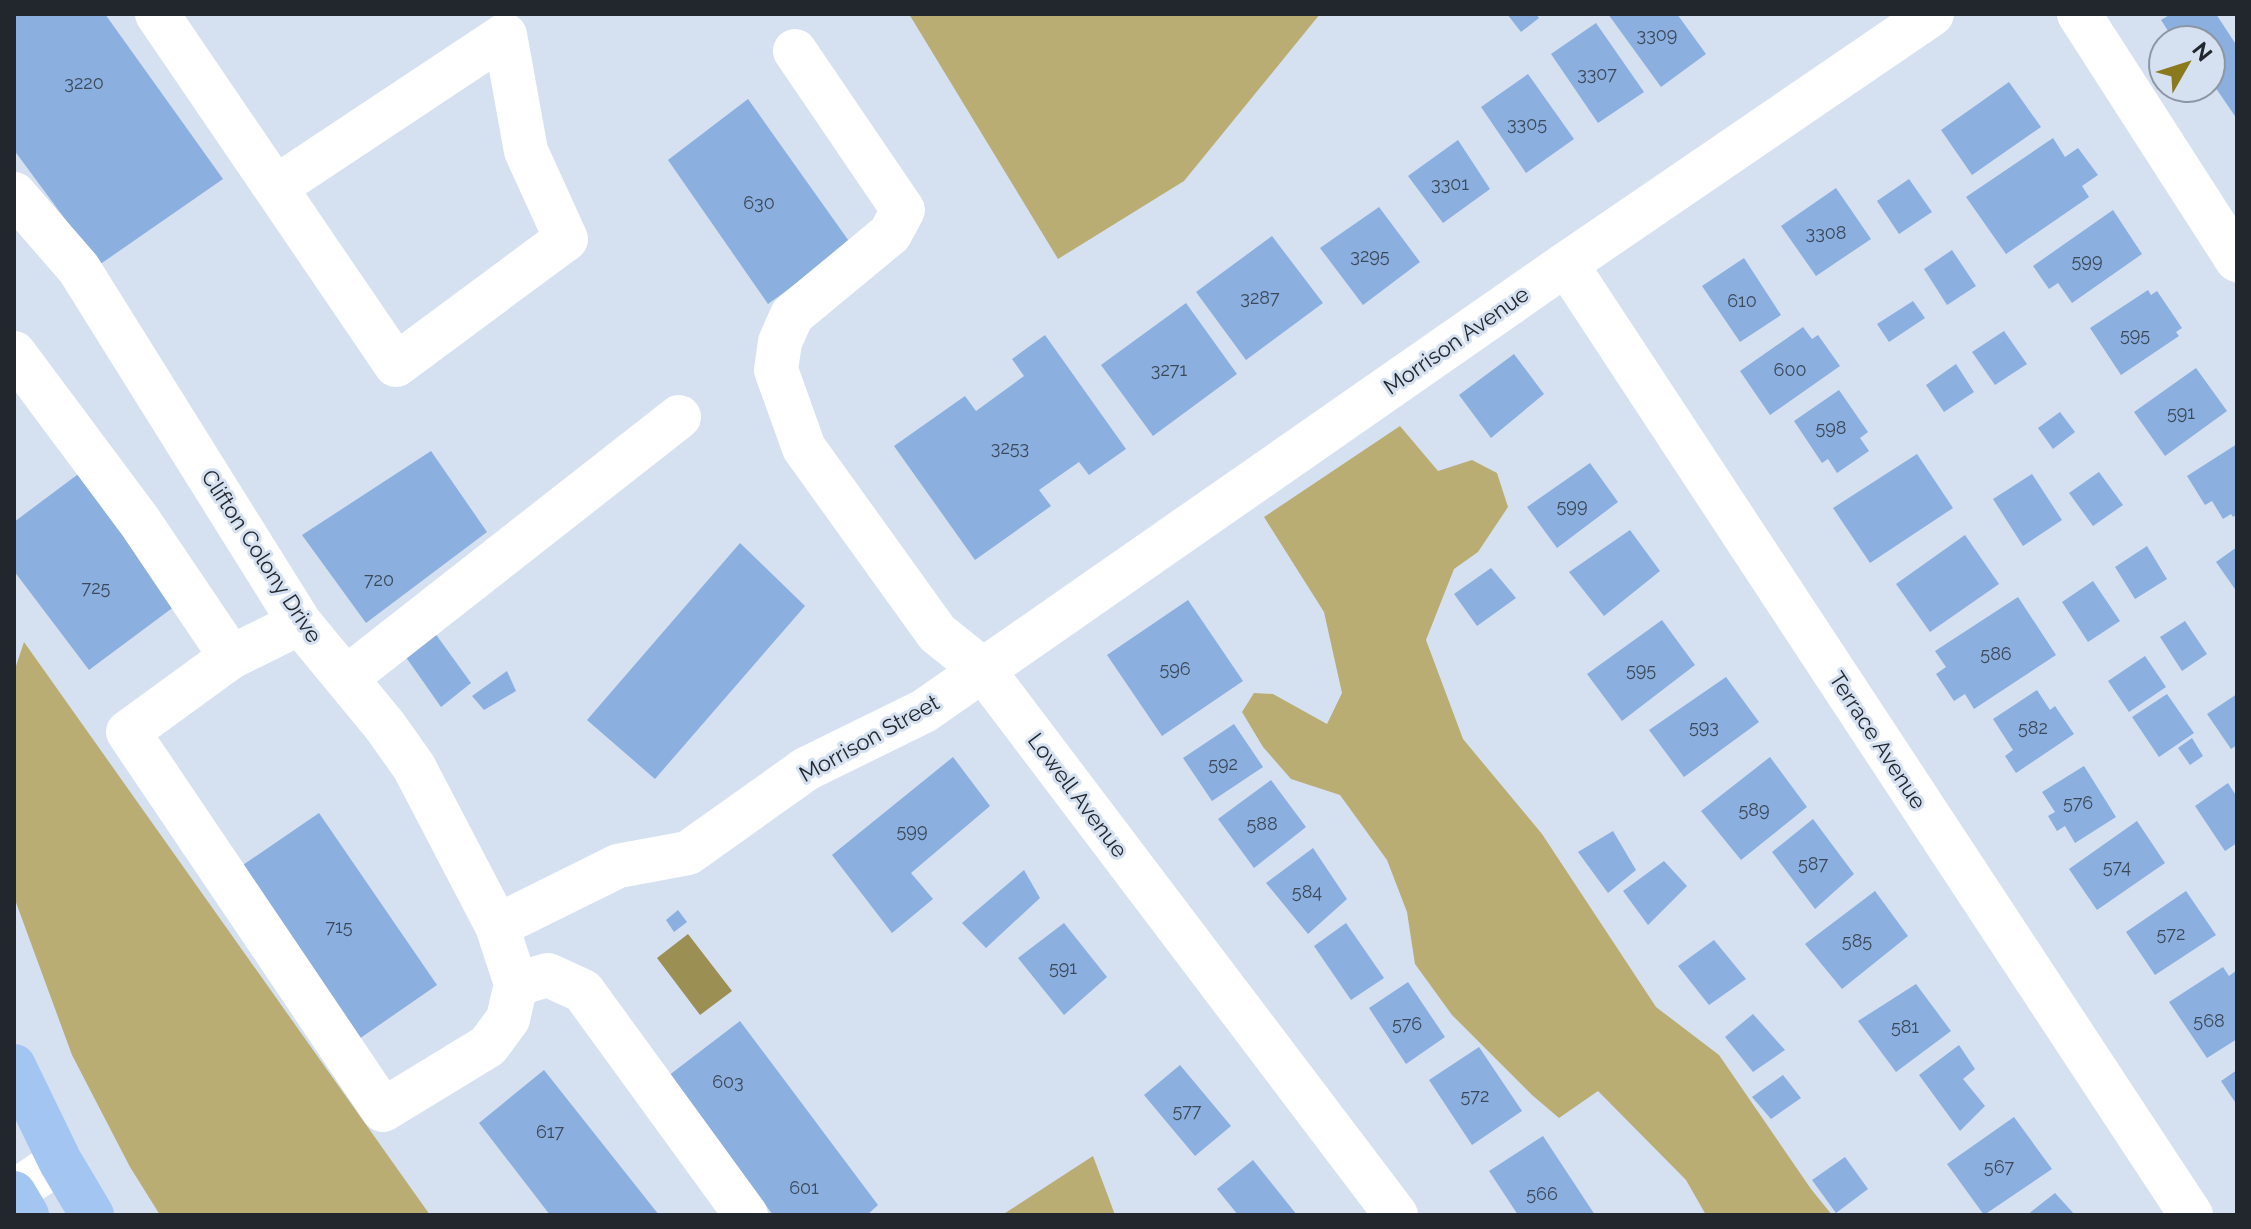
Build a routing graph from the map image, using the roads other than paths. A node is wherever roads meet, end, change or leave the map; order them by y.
1 (157, 14) edge
2 (1932, 14) edge
3 (2079, 14) edge
4 (795, 51) dead end
5 (276, 187) junction
6 (14, 194) edge
7 (2237, 260) edge
8 (1566, 264) junction
9 (14, 353) edge
10 (679, 417) dead end
11 (300, 623) junction
12 (231, 657) junction
13 (983, 670) junction
14 (346, 678) junction
15 (497, 926) junction
16 (516, 984) junction
17 (14, 1066) edge
18 (60, 1161) junction
19 (14, 1193) edge
20 (27, 1215) edge
21 (92, 1215) edge
22 (746, 1215) edge
23 (1396, 1215) edge
24 (2191, 1215) edge

1 - 5 street
2 - 8 street, Morrison Avenue
3 - 7 street
4 - 13 street, Lowell Avenue
5 - 5 street
6 - 11 street, Clifton Colony Drive
8 - 13 street, Morrison Avenue
8 - 24 street, Terrace Avenue
9 - 12 street
10 - 14 street
11 - 12 street
11 - 14 street, Clifton Colony Drive
12 - 16 street
13 - 15 street, Morrison Street
13 - 23 street, Lowell Avenue
14 - 15 street, Clifton Colony Drive
15 - 16 street, Clifton Colony Drive
16 - 22 street
17 - 18 main road
18 - 19 street
18 - 21 main road
19 - 20 main road

